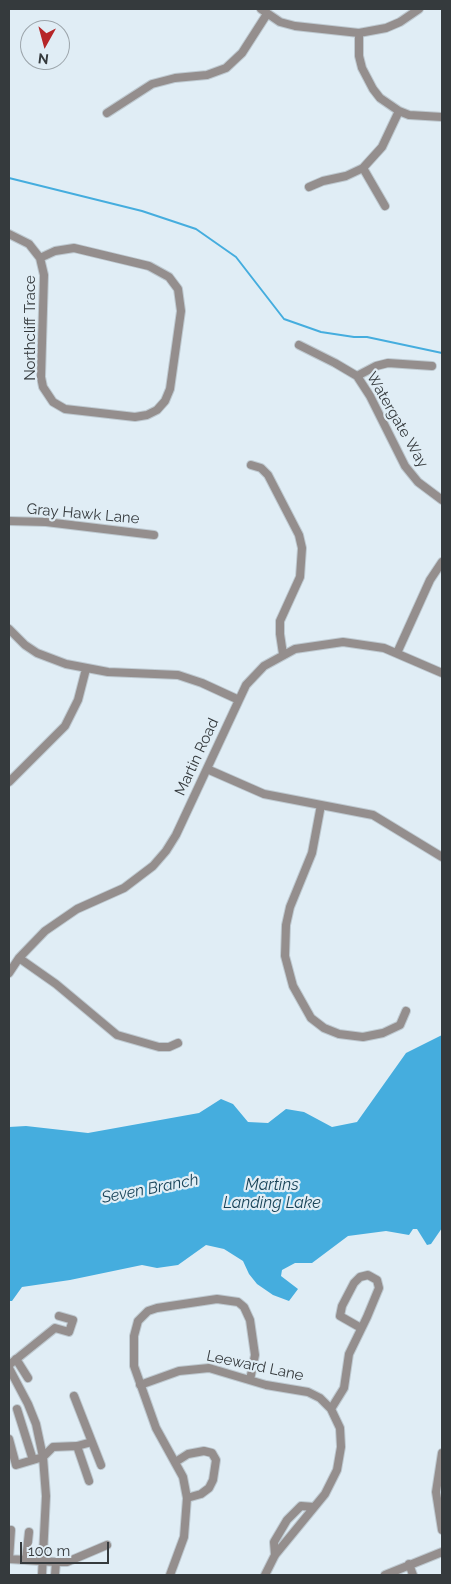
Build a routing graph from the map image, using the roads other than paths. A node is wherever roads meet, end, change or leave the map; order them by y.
1 (419, 9) edge
2 (264, 11) edge
3 (358, 33) junction
4 (399, 111) junction
5 (107, 113) dead end
6 (442, 117) edge
7 (362, 168) junction
8 (309, 187) dead end
9 (385, 206) dead end
10 (9, 234) edge
11 (40, 258) junction
12 (299, 345) dead end
13 (432, 366) dead end
14 (356, 376) junction
15 (251, 465) dead end
16 (442, 500) edge
17 (9, 521) edge
18 (154, 535) dead end
19 (442, 562) edge
20 (9, 628) edge
21 (397, 653) junction
22 (283, 654) junction
23 (86, 669) junction
24 (442, 673) edge
25 (239, 700) junction
26 (207, 769) junction
27 (9, 782) edge
28 (322, 805) junction
29 (442, 857) edge
30 (19, 958) junction
31 (9, 972) edge
32 (406, 1011) dead end
33 (178, 1043) dead end
34 (58, 1316) dead end
35 (361, 1328) junction
36 (16, 1359) junction
37 (9, 1367) edge
38 (28, 1378) dead end
39 (250, 1380) junction
40 (140, 1384) junction
41 (74, 1396) dead end
42 (28, 1404) junction
43 (17, 1409) junction
44 (331, 1409) junction
45 (9, 1413) edge
46 (9, 1439) edge
47 (92, 1442) junction
48 (77, 1446) junction
49 (442, 1452) edge
50 (43, 1457) junction
51 (33, 1460) junction
52 (177, 1461) junction
53 (101, 1466) dead end
54 (89, 1481) dead end
55 (187, 1498) junction
56 (314, 1507) junction
57 (11, 1530) dead end
58 (442, 1530) edge
59 (29, 1532) dead end
60 (107, 1545) dead end
61 (442, 1552) edge
62 (275, 1555) junction
63 (9, 1559) edge
64 (26, 1560) junction
65 (43, 1561) junction
66 (56, 1562) junction
67 (409, 1564) junction
68 (42, 1575) edge
69 (54, 1575) edge
70 (170, 1575) edge
71 (265, 1575) edge
72 (384, 1575) edge
73 (413, 1575) edge

1 - 3 street
2 - 3 street
2 - 5 street
3 - 4 street
4 - 6 street
4 - 7 street
7 - 8 street
7 - 9 street
10 - 11 street, Northcliff Trace
11 - 11 street, Northcliff Trace
12 - 14 street, Watergate Way
13 - 14 street
14 - 16 street, Watergate Way
15 - 22 street
17 - 18 street, Gray Hawk Lane
19 - 21 street
20 - 23 street
21 - 22 street, Martin Road
21 - 24 street, Martin Road
22 - 25 street, Martin Road
23 - 25 street
23 - 27 street
25 - 26 street, Martin Road
26 - 28 street
26 - 30 street, Martin Road
28 - 29 street
28 - 32 street
30 - 31 street, Martin Road
30 - 33 street
34 - 36 street
35 - 35 street
35 - 44 street
36 - 37 street
36 - 38 street
37 - 42 street
39 - 40 street, Leeward Lane
39 - 40 street
39 - 44 street, Leeward Lane
40 - 52 street
41 - 47 street
42 - 43 street
42 - 50 street
43 - 45 street
43 - 51 street
44 - 56 street
46 - 51 street
47 - 48 street
47 - 53 street
48 - 50 street
48 - 54 street
49 - 58 street
50 - 51 street
50 - 65 street
52 - 55 street
52 - 55 street
55 - 70 street
56 - 62 street
56 - 62 street
57 - 63 street
59 - 64 street
60 - 66 street
61 - 67 street
62 - 71 street
63 - 64 street
64 - 65 street
65 - 66 street
65 - 68 street
66 - 69 street
67 - 72 street
67 - 73 street

